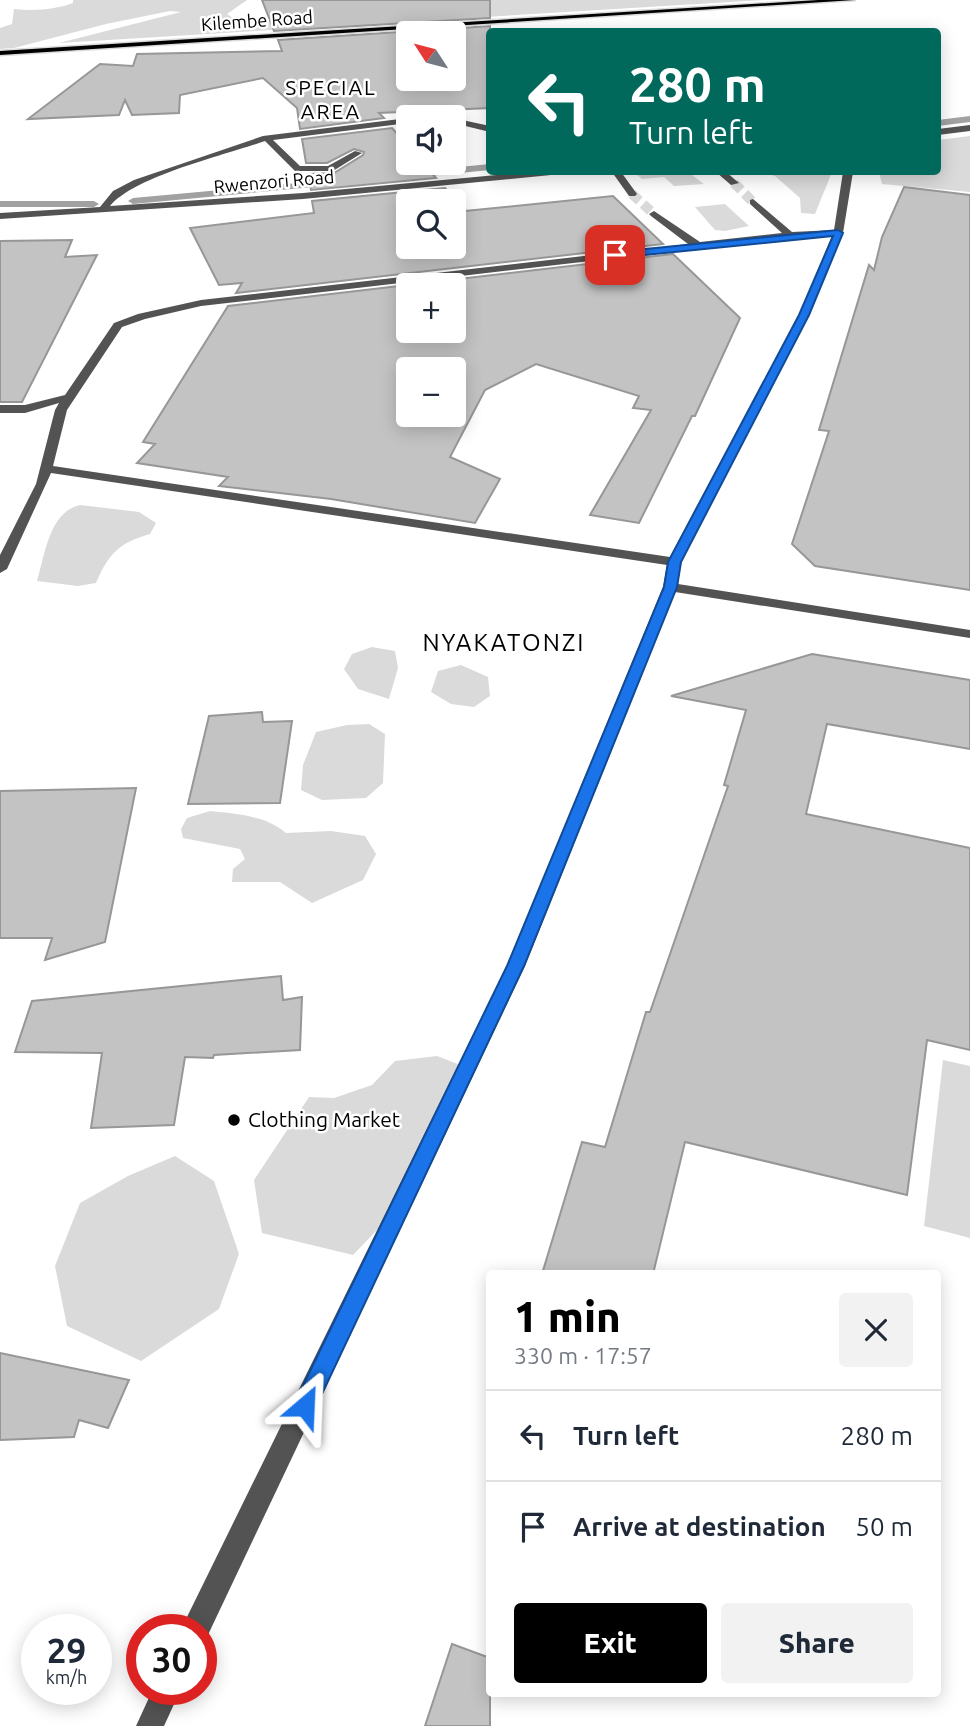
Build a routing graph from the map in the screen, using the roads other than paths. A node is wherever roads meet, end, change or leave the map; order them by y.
1 (852, 0) edge
2 (0, 53) edge
3 (396, 122) edge
4 (466, 123) edge
5 (486, 128) edge
6 (970, 128) edge
7 (941, 132) edge
8 (267, 138) junction
9 (358, 153) dead end
10 (521, 175) edge
11 (619, 175) edge
12 (725, 175) edge
13 (848, 175) edge
14 (734, 183) tunnel mouth
15 (632, 194) tunnel mouth
16 (753, 202) tunnel mouth
17 (101, 211) junction
18 (654, 214) tunnel mouth
19 (0, 216) edge
20 (838, 233) junction
21 (790, 235) junction
22 (698, 246) junction
23 (70, 397) junction
24 (0, 409) edge
25 (25, 410) junction
26 (59, 421) junction
27 (48, 469) junction
28 (674, 562) junction
29 (0, 569) edge
30 (670, 587) junction
31 (970, 634) edge
32 (203, 1614) edge
33 (160, 1705) edge
34 (150, 1726) edge

1 - 2 main road, Kilembe Road
3 - 8 street
4 - 5 street
6 - 7 street
8 - 9 street
8 - 17 street
10 - 17 street, Rwenzori Road
11 - 15 street
12 - 14 street
13 - 20 street
16 - 21 street
17 - 19 street, Rwenzori Road
18 - 22 street
20 - 21 street
20 - 28 street
21 - 22 street
22 - 23 street
23 - 25 street
23 - 26 street
24 - 25 street
25 - 26 street
26 - 27 street
27 - 28 street
27 - 29 street
28 - 30 street
30 - 31 street
30 - 32 street
33 - 34 street

